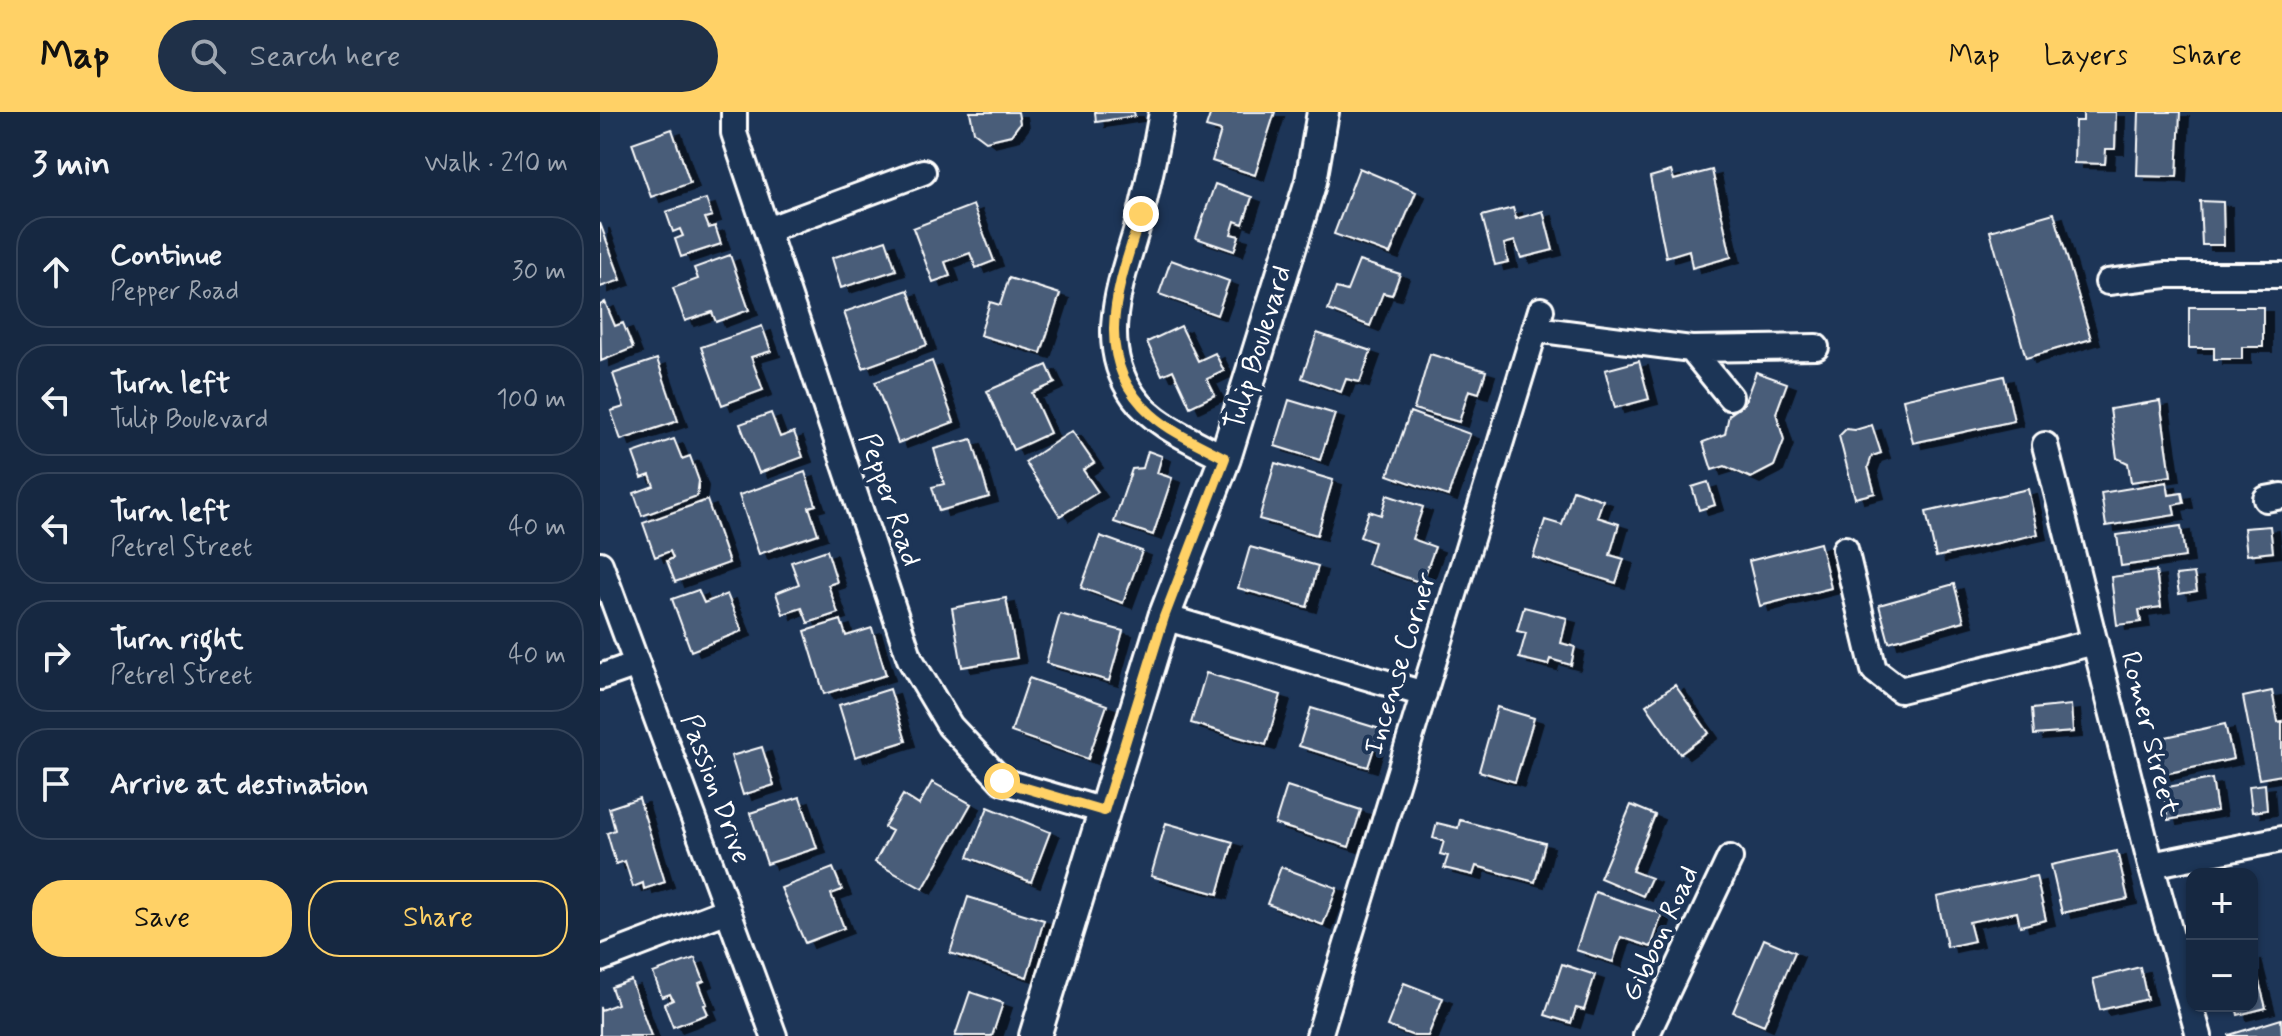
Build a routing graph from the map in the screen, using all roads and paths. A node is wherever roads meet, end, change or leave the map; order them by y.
1 (734, 112) edge
2 (1162, 112) edge
3 (1323, 112) edge
4 (923, 172) dead end
5 (767, 230) junction
6 (2282, 275) edge
7 (2108, 282) dead end
8 (1816, 347) dead end
9 (1691, 349) junction
10 (1730, 397) dead end
11 (2045, 445) dead end
12 (1225, 458) junction
13 (1845, 549) dead end
14 (600, 564) edge
15 (1164, 617) junction
16 (2095, 642) junction
17 (637, 664) junction
18 (600, 677) edge
19 (1424, 694) junction
20 (1104, 811) junction
21 (2281, 845) edge
22 (1730, 858) dead end
23 (2151, 865) junction
24 (728, 910) junction
25 (600, 959) edge
26 (774, 1036) edge
27 (1035, 1036) edge
28 (1319, 1036) edge
29 (1646, 1036) edge
30 (2199, 1036) edge

1 - 5 street, Pepper Road
2 - 12 street
3 - 12 street, Tulip Boulevard
4 - 5 street
5 - 20 street, Pepper Road
6 - 7 street
8 - 9 street
9 - 10 street
9 - 19 street, Incense Corner
11 - 16 street, Romer Street
12 - 15 street, Tulip Boulevard
13 - 16 street
14 - 17 street, Passion Drive
15 - 19 street
15 - 20 street, Tulip Boulevard
16 - 23 street, Romer Street
17 - 18 street
17 - 24 street, Passion Drive
19 - 28 street, Incense Corner
20 - 27 street, Tulip Boulevard
21 - 23 street
22 - 29 street, Gibbon Road
23 - 30 street, Romer Street
24 - 25 street
24 - 26 street, Passion Drive

